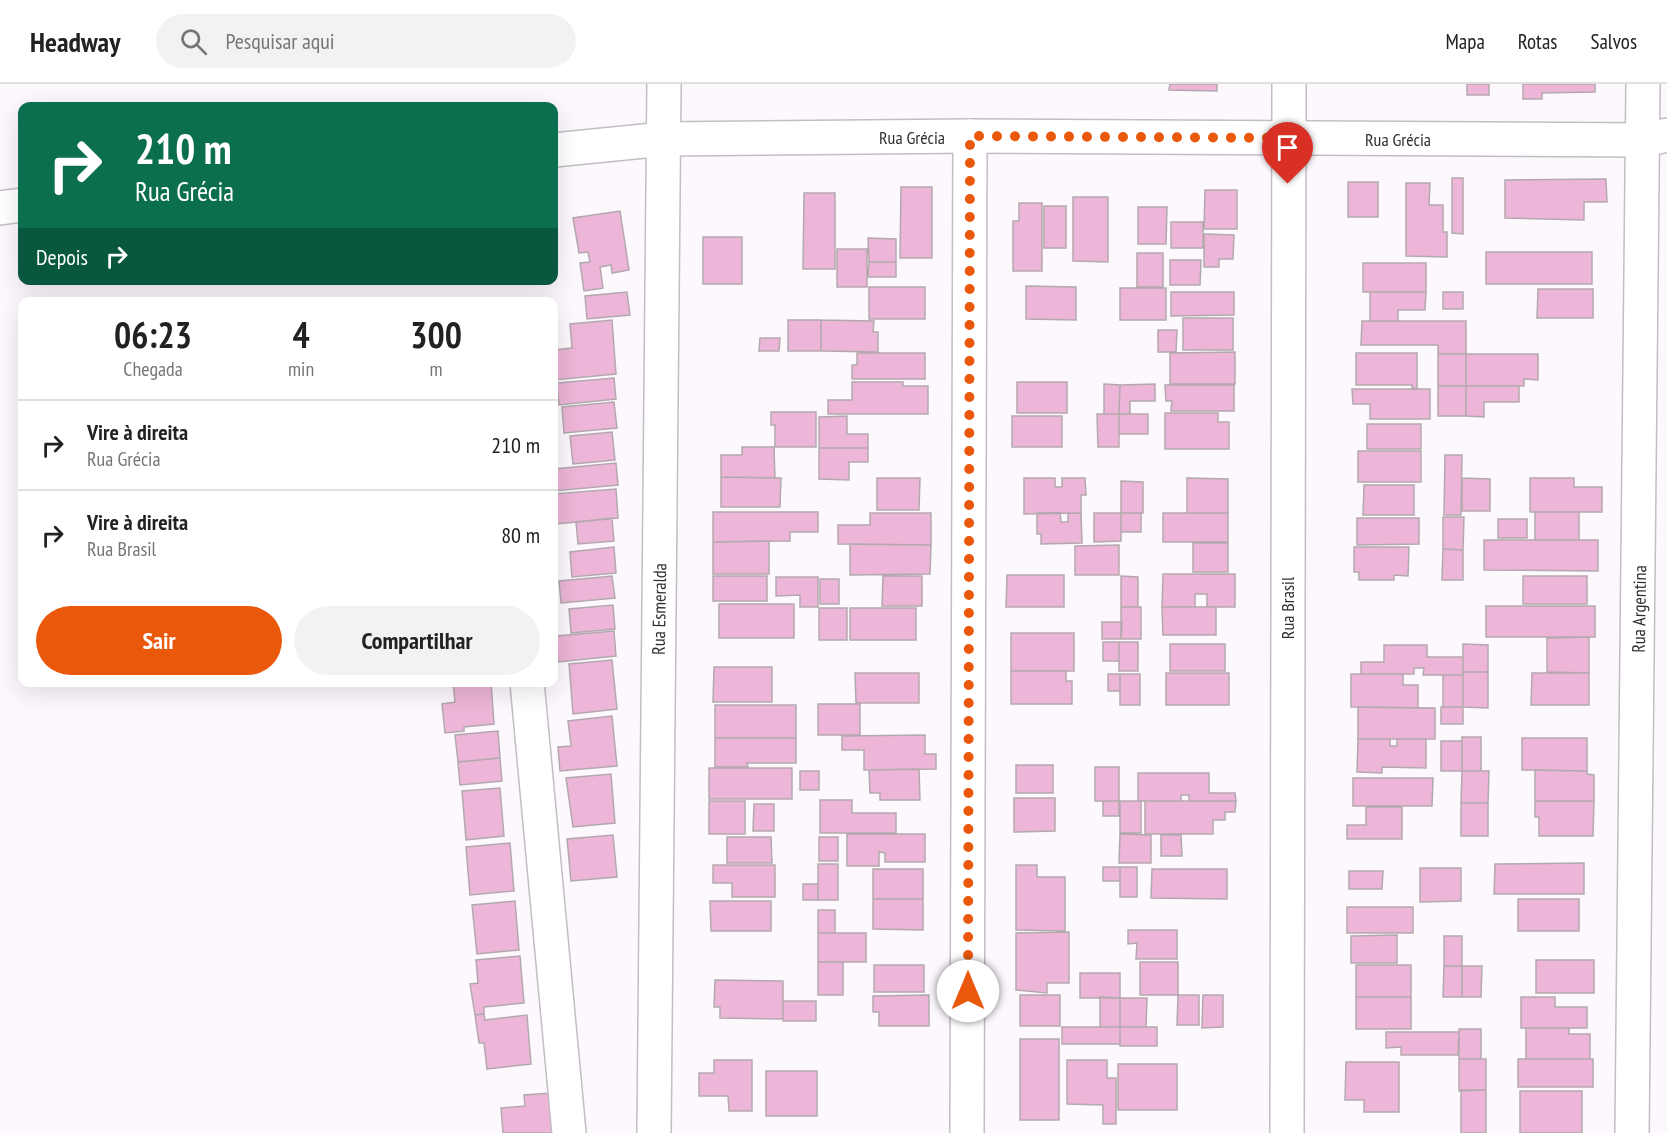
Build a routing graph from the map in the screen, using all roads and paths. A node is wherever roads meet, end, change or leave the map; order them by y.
1 (664, 84) edge
2 (1289, 84) edge
3 (1643, 84) edge
4 (970, 136) junction
5 (664, 138) junction
6 (1288, 138) junction
7 (1655, 138) edge
8 (558, 150) edge
9 (18, 206) edge
10 (0, 208) edge
11 (527, 687) edge
12 (569, 1133) edge
13 (654, 1133) edge
14 (968, 1133) edge
15 (1287, 1133) edge
16 (1632, 1133) edge

1 - 5 street, Rua Esmeralda
2 - 6 street, Rua Brasil
3 - 7 street, Rua Argentina
4 - 5 street, Rua Grécia
4 - 6 street, Rua Grécia
4 - 14 street
5 - 8 street, Rua Grécia
5 - 13 street, Rua Esmeralda
6 - 7 street, Rua Grécia
6 - 15 street, Rua Brasil
7 - 16 street, Rua Argentina
9 - 10 street
11 - 12 street

